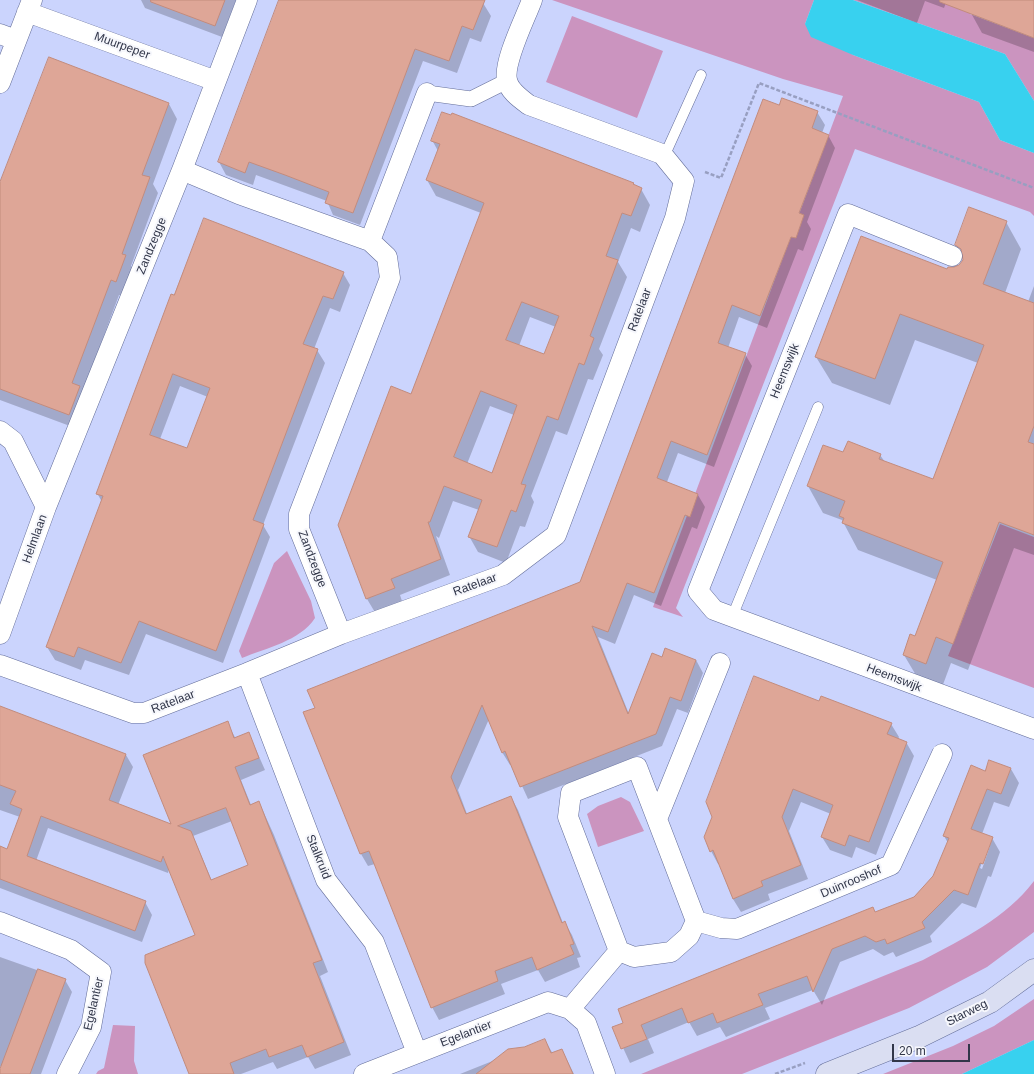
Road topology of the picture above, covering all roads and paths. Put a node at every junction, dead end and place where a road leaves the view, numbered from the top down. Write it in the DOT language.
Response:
graph roads {
  1 [pos="247,0"];
  2 [pos="532,0"];
  3 [pos="29,6"];
  4 [pos="8,37"];
  5 [pos="701,75"];
  6 [pos="216,81"];
  7 [pos="507,81"];
  8 [pos="0,83"];
  9 [pos="427,93"];
  10 [pos="662,154"];
  11 [pos="182,170"];
  12 [pos="684,181"];
  13 [pos="1034,188"];
  14 [pos="370,242"];
  15 [pos="952,256"];
  16 [pos="818,407"];
  17 [pos="0,431"];
  18 [pos="46,507"];
  19 [pos="732,617"];
  20 [pos="0,634"];
  21 [pos="341,634"];
  22 [pos="720,663"];
  23 [pos="0,665"];
  24 [pos="247,673"];
  25 [pos="1034,729"];
  26 [pos="942,754"];
  27 [pos="657,819"];
  28 [pos="696,921"];
  29 [pos="0,922"];
  30 [pos="619,951"];
  31 [pos="1034,970"];
  32 [pos="570,1009"];
  33 [pos="417,1052"];
  34 [pos="68,1074"];
  35 [pos="364,1074"];
  36 [pos="605,1074"];
  37 [pos="827,1074"];
  1 -- 6 [label="street"];
  2 -- 7 [label="street"];
  3 -- 4 [label="street"];
  3 -- 6 [label="street, Muurpeper"];
  4 -- 8 [label="street"];
  5 -- 10 [label="lane"];
  6 -- 11 [label="street"];
  7 -- 9 [label="street"];
  7 -- 10 [label="street"];
  9 -- 14 [label="street"];
  10 -- 12 [label="street"];
  11 -- 14 [label="street, Zandzegge"];
  11 -- 18 [label="street, Zandzegge"];
  12 -- 13 [label="path"];
  12 -- 21 [label="street, Ratelaar"];
  14 -- 21 [label="street, Zandzegge"];
  15 -- 19 [label="street, Heemswijk"];
  16 -- 19 [label="lane"];
  17 -- 18 [label="street, Helmlaan"];
  18 -- 20 [label="street, Helmlaan"];
  19 -- 25 [label="street, Heemswijk"];
  21 -- 24 [label="street, Ratelaar"];
  22 -- 27 [label="street"];
  23 -- 24 [label="street, Ratelaar"];
  24 -- 33 [label="street, Stalkruid"];
  26 -- 28 [label="street, Duinrooshof"];
  27 -- 28 [label="street"];
  27 -- 30 [label="street"];
  28 -- 30 [label="street"];
  29 -- 34 [label="street, Egelantier"];
  30 -- 32 [label="street"];
  31 -- 37 [label="main road, Starweg"];
  32 -- 33 [label="street, Egelantier"];
  32 -- 36 [label="street"];
  33 -- 35 [label="street, Egelantier"];
}
